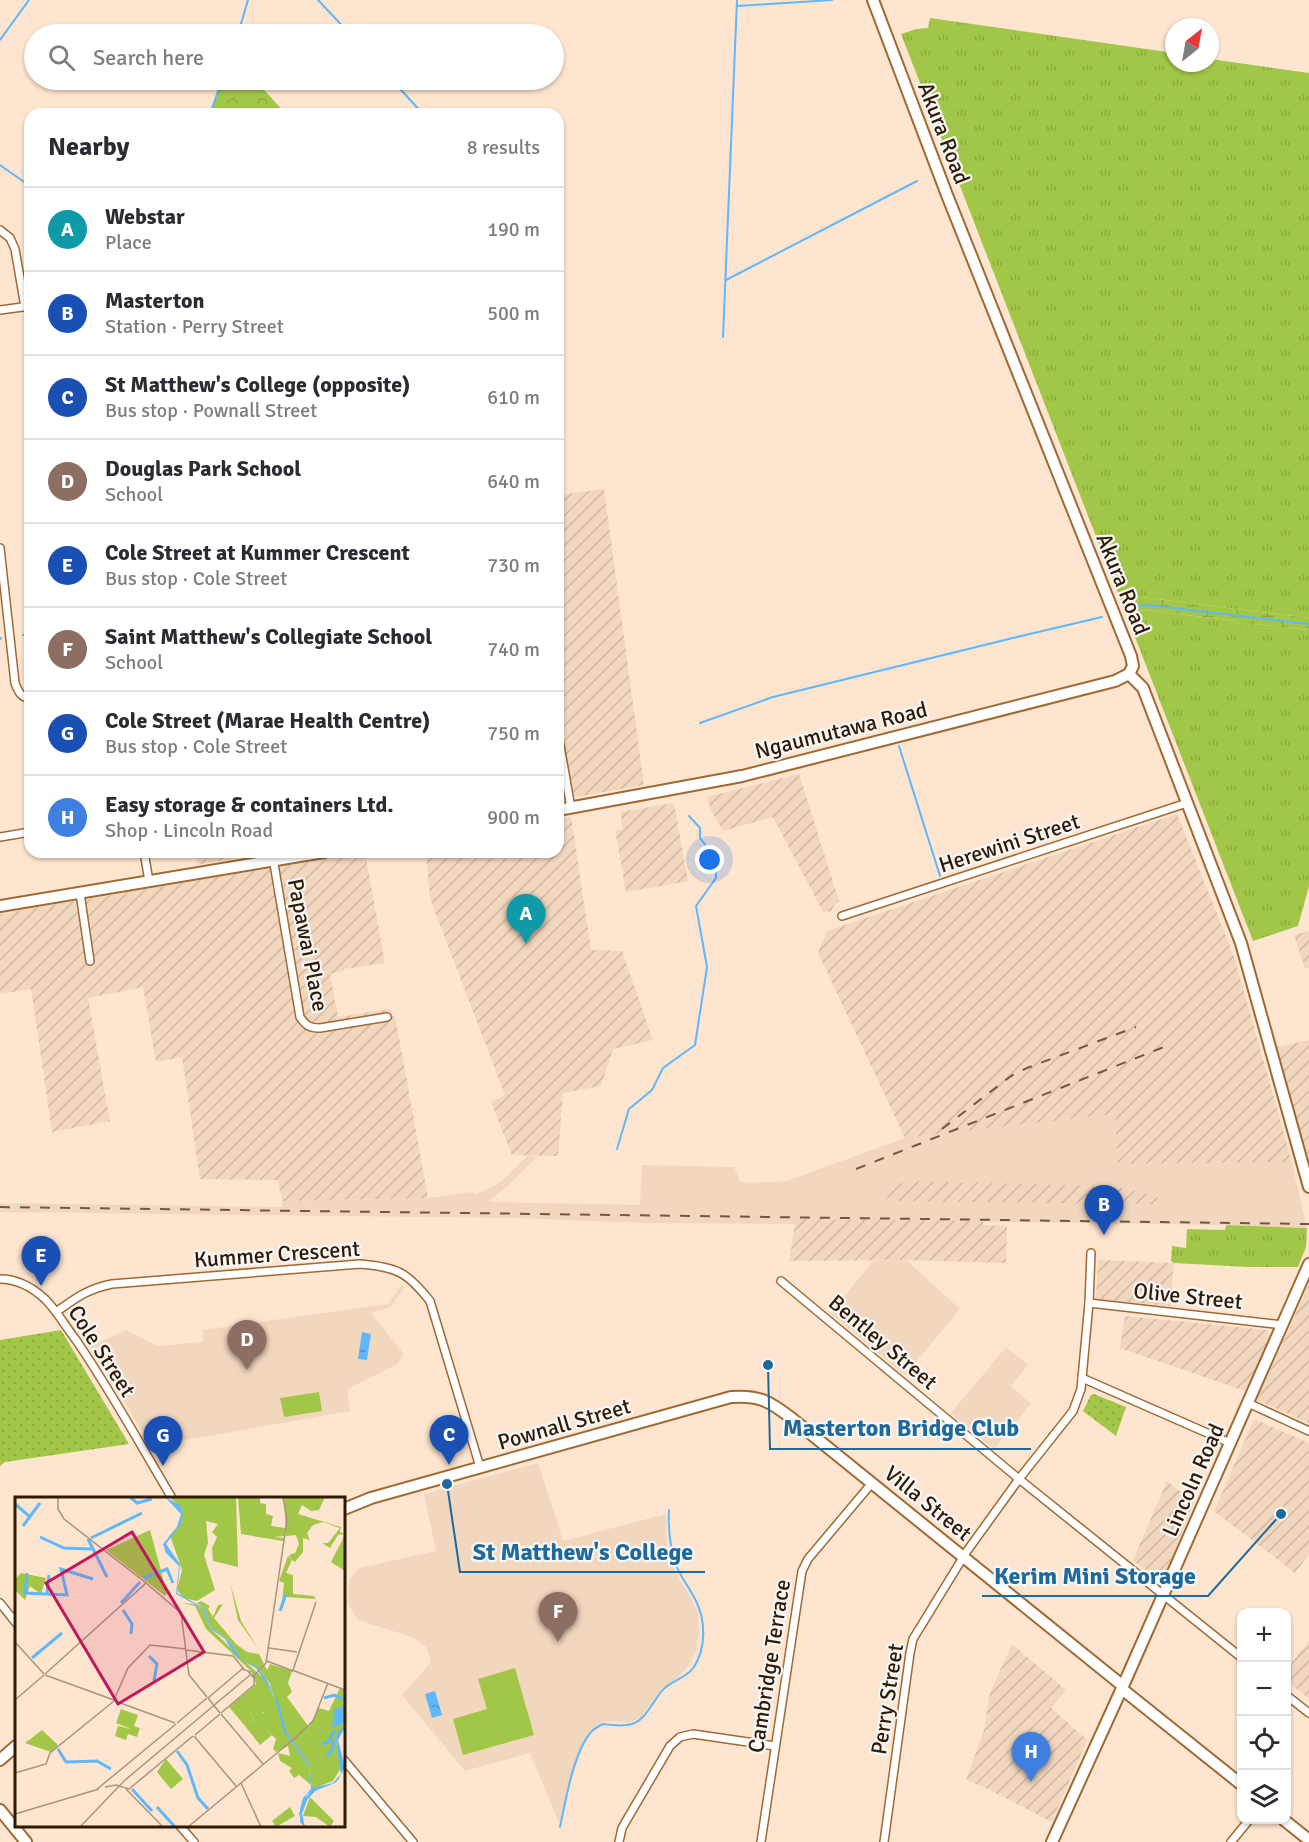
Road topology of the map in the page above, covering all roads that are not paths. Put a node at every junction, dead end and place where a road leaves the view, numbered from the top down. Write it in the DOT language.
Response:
graph roads {
  1 [pos="873,0"];
  2 [pos="0,230"];
  3 [pos="24,292"];
  4 [pos="24,306"];
  5 [pos="0,310"];
  6 [pos="0,548"];
  7 [pos="1129,674"];
  8 [pos="24,696"];
  9 [pos="564,768"];
  10 [pos="1187,803"];
  11 [pos="571,808"];
  12 [pos="564,809"];
  13 [pos="24,833"];
  14 [pos="0,837"];
  15 [pos="145,858"];
  16 [pos="268,858"];
  17 [pos="273,858"];
  18 [pos="149,881"];
  19 [pos="80,893"];
  20 [pos="0,906"];
  21 [pos="842,916"];
  22 [pos="90,961"];
  23 [pos="387,1017"];
  24 [pos="1309,1187"];
  25 [pos="1091,1253"];
  26 [pos="1309,1264"];
  27 [pos="0,1279"];
  28 [pos="781,1281"];
  29 [pos="1089,1304"];
  30 [pos="56,1312"];
  31 [pos="1283,1325"];
  32 [pos="1082,1378"];
  33 [pos="762,1398"];
  34 [pos="1248,1403"];
  35 [pos="1309,1431"];
  36 [pos="1230,1443"];
  37 [pos="480,1467"];
  38 [pos="1019,1479"];
  39 [pos="872,1483"];
  40 [pos="171,1497"];
  41 [pos="345,1509"];
  42 [pos="963,1557"];
  43 [pos="1163,1596"];
  44 [pos="0,1603"];
  45 [pos="15,1622"];
  46 [pos="1237,1654"];
  47 [pos="1123,1688"];
  48 [pos="1291,1698"];
  49 [pos="1309,1713"];
  50 [pos="775,1746"];
  51 [pos="15,1747"];
  52 [pos="0,1760"];
  53 [pos="345,1761"];
  54 [pos="1237,1781"];
  55 [pos="0,1810"];
  56 [pos="1246,1824"];
  57 [pos="1289,1824"];
  58 [pos="181,1827"];
  59 [pos="1309,1840"];
  60 [pos="26,1842"];
  61 [pos="194,1842"];
  62 [pos="413,1842"];
  63 [pos="619,1842"];
  64 [pos="761,1842"];
  65 [pos="884,1842"];
  66 [pos="1052,1842"];
  67 [pos="1231,1842"];
  1 -- 7 [label="street, Akura Road"];
  2 -- 3 [label="street"];
  4 -- 5 [label="street"];
  6 -- 8 [label="street"];
  7 -- 10 [label="street"];
  7 -- 11 [label="street, Ngaumutawa Road"];
  9 -- 11 [label="street"];
  10 -- 21 [label="street, Herewini Street"];
  10 -- 24 [label="street"];
  11 -- 12 [label="street, Ngaumutawa Road"];
  13 -- 14 [label="street"];
  15 -- 18 [label="street"];
  16 -- 18 [label="street"];
  17 -- 23 [label="street, Papawai Place"];
  18 -- 19 [label="street"];
  19 -- 20 [label="street"];
  19 -- 22 [label="street"];
  25 -- 29 [label="street, Perry Street"];
  26 -- 31 [label="street, Lincoln Road"];
  27 -- 30 [label="street, Cole Street"];
  28 -- 38 [label="street, Bentley Street"];
  29 -- 31 [label="street, Olive Street"];
  29 -- 32 [label="street, Perry Street"];
  30 -- 37 [label="street, Kummer Crescent"];
  30 -- 40 [label="street, Cole Street"];
  31 -- 34 [label="street, Lincoln Road"];
  32 -- 36 [label="street"];
  32 -- 38 [label="street, Perry Street"];
  33 -- 37 [label="street, Pownall Street"];
  33 -- 39 [label="street, Villa Street"];
  34 -- 35 [label="street"];
  34 -- 36 [label="street, Lincoln Road"];
  36 -- 43 [label="street, Lincoln Road"];
  37 -- 41 [label="street, Pownall Street"];
  38 -- 42 [label="street, Perry Street"];
  38 -- 43 [label="street, Bentley Street"];
  39 -- 42 [label="street, Villa Street"];
  39 -- 50 [label="street, Cambridge Terrace"];
  42 -- 47 [label="street, Villa Street"];
  42 -- 65 [label="street, Perry Street"];
  43 -- 46 [label="street, Bentley Street"];
  43 -- 47 [label="street, Lincoln Road"];
  44 -- 45 [label="street"];
  47 -- 54 [label="street, Villa Street"];
  47 -- 66 [label="street, Lincoln Road"];
  48 -- 49 [label="street"];
  50 -- 63 [label="street"];
  50 -- 64 [label="street, Cambridge Terrace"];
  51 -- 52 [label="street"];
  53 -- 62 [label="street"];
  55 -- 60 [label="street"];
  56 -- 67 [label="street"];
  57 -- 59 [label="street"];
  58 -- 61 [label="street"];
}
